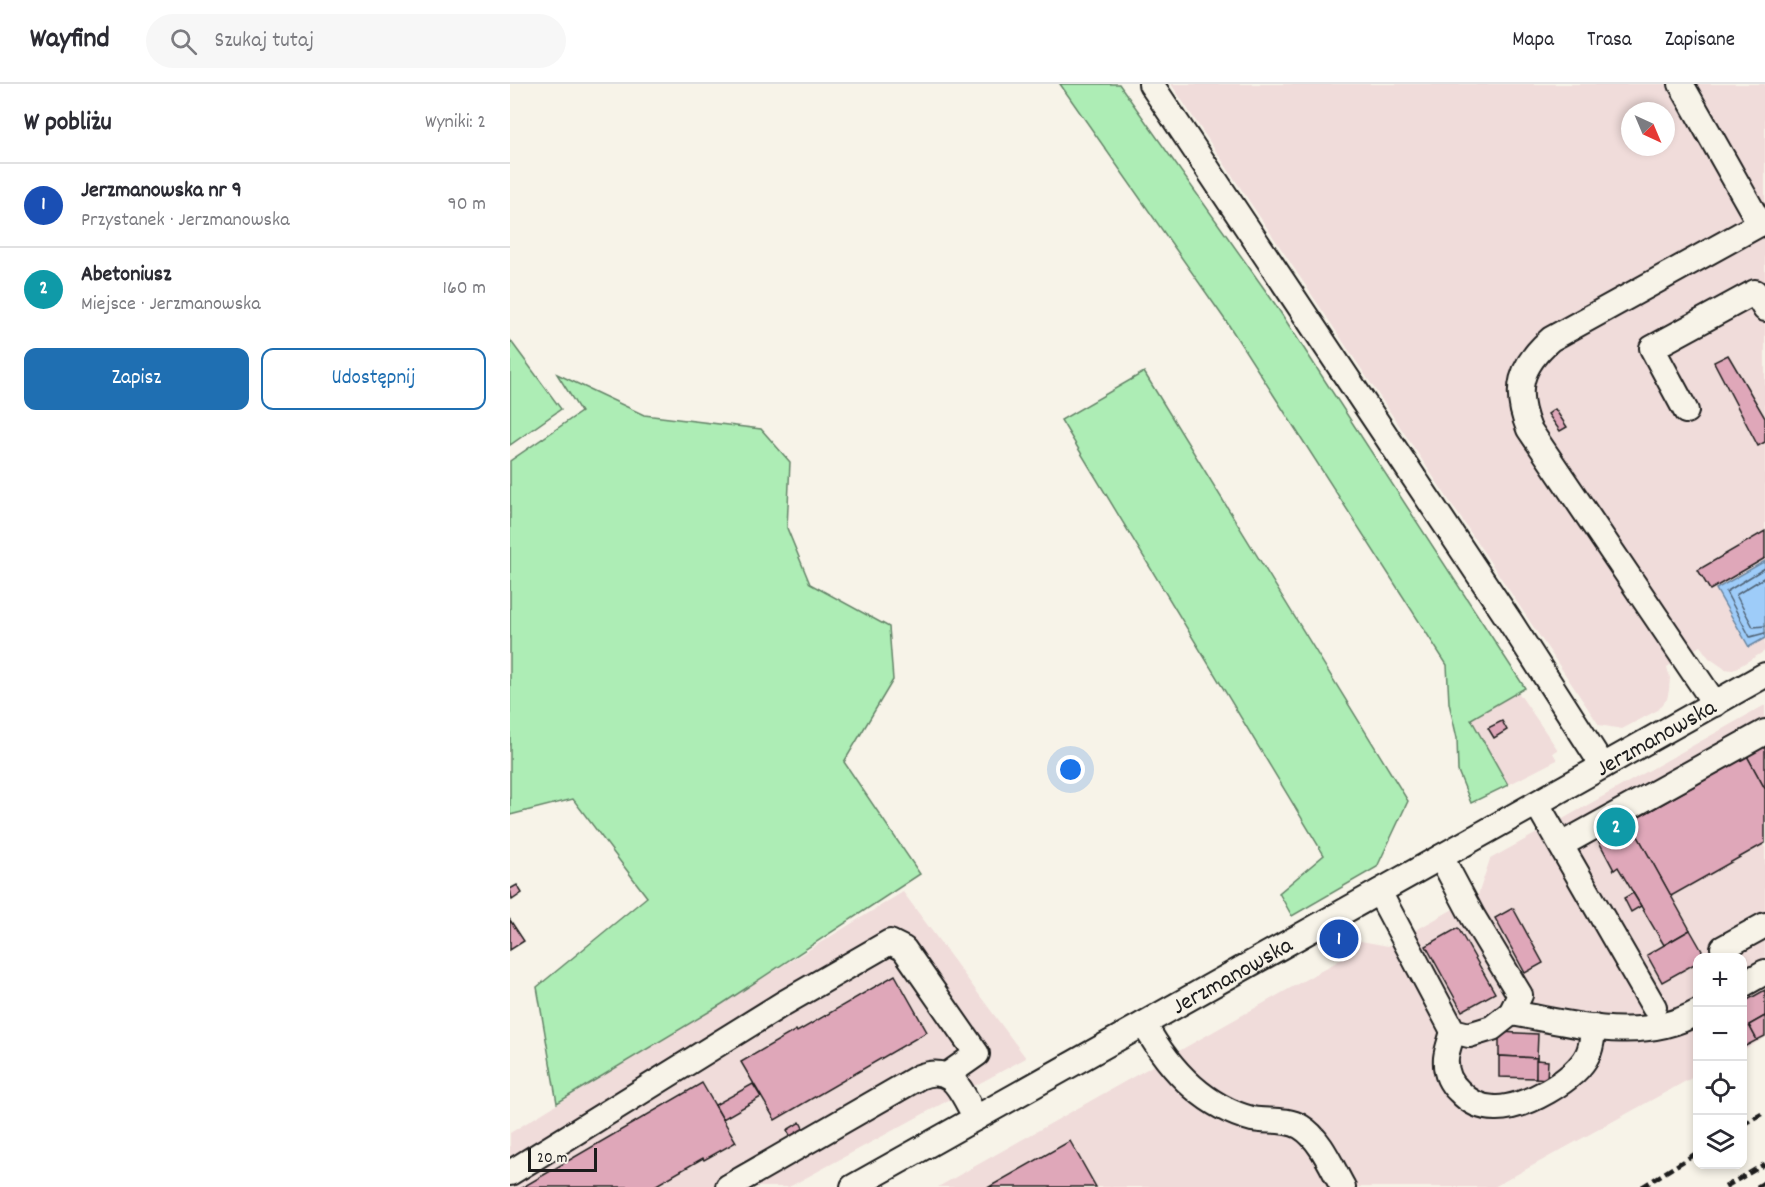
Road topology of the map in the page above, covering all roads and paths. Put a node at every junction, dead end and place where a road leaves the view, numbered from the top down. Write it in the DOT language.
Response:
graph roads {
  1 [pos="1151,84"];
  2 [pos="1681,84"];
  3 [pos="1762,223"];
  4 [pos="1765,309"];
  5 [pos="1686,411"];
  6 [pos="1765,675"];
  7 [pos="1715,704"];
  8 [pos="1765,732"];
  9 [pos="1603,766"];
  10 [pos="1538,804"];
  11 [pos="1561,845"];
  12 [pos="1441,857"];
  13 [pos="1379,892"];
  14 [pos="1765,925"];
  15 [pos="1723,948"];
  16 [pos="1765,972"];
  17 [pos="1747,983"];
  18 [pos="1654,1007"];
  19 [pos="1511,1013"];
  20 [pos="1693,1014"];
  21 [pos="1144,1023"];
  22 [pos="1594,1027"];
  23 [pos="1453,1031"];
  24 [pos="947,1075"];
  25 [pos="976,1118"];
  26 [pos="510,1173"];
  27 [pos="728,1187"];
  28 [pos="853,1187"];
  29 [pos="1343,1187"];
  1 -- 9 [label="street"];
  2 -- 3 [label="street"];
  3 -- 7 [label="street"];
  4 -- 5 [label="street"];
  6 -- 7 [label="street, Jerzmanowska"];
  7 -- 9 [label="street, Jerzmanowska"];
  8 -- 11 [label="street"];
  9 -- 10 [label="street, Jerzmanowska"];
  10 -- 11 [label="street"];
  10 -- 12 [label="street, Jerzmanowska"];
  11 -- 18 [label="street"];
  12 -- 13 [label="street, Jerzmanowska"];
  12 -- 19 [label="street"];
  13 -- 21 [label="street, Jerzmanowska"];
  13 -- 23 [label="street"];
  14 -- 15 [label="street"];
  16 -- 17 [label="street"];
  19 -- 22 [label="street"];
  19 -- 23 [label="street"];
  20 -- 22 [label="street"];
  21 -- 25 [label="street, Jerzmanowska"];
  21 -- 29 [label="street"];
  22 -- 23 [label="street"];
  24 -- 25 [label="street"];
  24 -- 26 [label="street"];
  24 -- 27 [label="street"];
  25 -- 28 [label="street, Jerzmanowska"];
}
